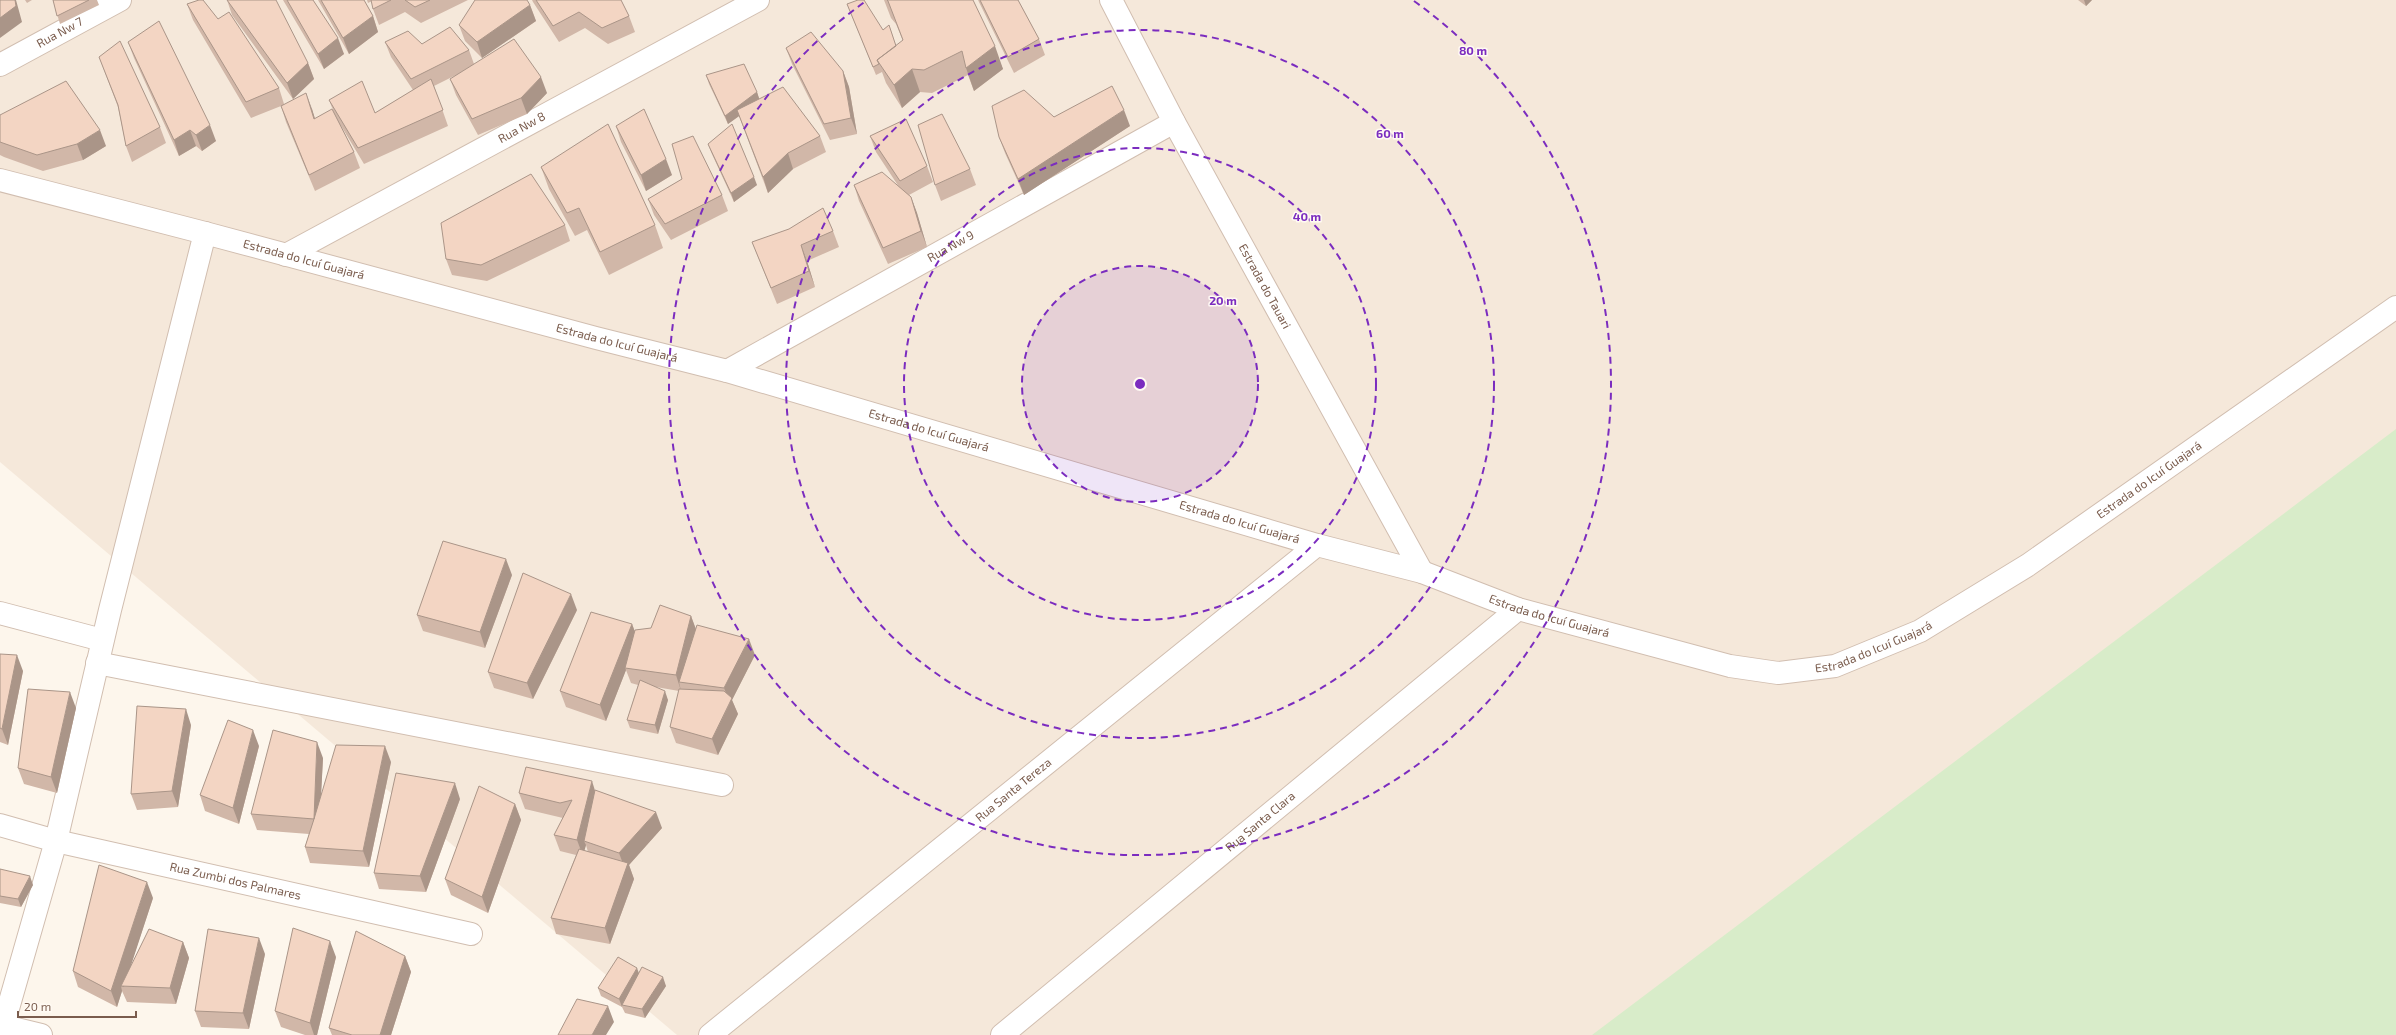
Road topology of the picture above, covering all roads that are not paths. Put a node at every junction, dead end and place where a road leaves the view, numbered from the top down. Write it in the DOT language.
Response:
graph roads {
  1 [pos="120,0"];
  2 [pos="758,0"];
  3 [pos="1111,0"];
  4 [pos="0,65"];
  5 [pos="1174,122"];
  6 [pos="0,180"];
  7 [pos="205,233"];
  8 [pos="286,254"];
  9 [pos="2396,307"];
  10 [pos="727,371"];
  11 [pos="1317,545"];
  12 [pos="1422,572"];
  13 [pos="1518,608"];
  14 [pos="0,613"];
  15 [pos="102,640"];
  16 [pos="97,663"];
  17 [pos="722,786"];
  18 [pos="0,824"];
  19 [pos="56,841"];
  20 [pos="471,934"];
  21 [pos="2,1029"];
  22 [pos="41,1035"];
  23 [pos="710,1035"];
  24 [pos="1002,1035"];
  1 -- 4 [label="street, Rua Nw 7"];
  2 -- 8 [label="street, Rua Nw 8"];
  3 -- 5 [label="street, Estrada do Tauari"];
  5 -- 10 [label="street, Rua Nw 9"];
  5 -- 12 [label="street, Estrada do Tauari"];
  6 -- 7 [label="street, Estrada do Icuí Guajará"];
  7 -- 8 [label="street, Estrada do Icuí Guajará"];
  7 -- 15 [label="street"];
  8 -- 10 [label="street, Estrada do Icuí Guajará"];
  9 -- 13 [label="street, Estrada do Icuí Guajará"];
  10 -- 11 [label="street, Estrada do Icuí Guajará"];
  11 -- 12 [label="street, Estrada do Icuí Guajará"];
  11 -- 23 [label="street, Rua Santa Tereza"];
  12 -- 13 [label="street, Estrada do Icuí Guajará"];
  13 -- 24 [label="street, Rua Santa Clara"];
  14 -- 15 [label="street"];
  15 -- 16 [label="street"];
  16 -- 17 [label="street"];
  16 -- 19 [label="street"];
  18 -- 19 [label="street, Rua Zumbi dos Palmares"];
  19 -- 20 [label="street, Rua Zumbi dos Palmares"];
  19 -- 21 [label="street"];
  21 -- 22 [label="street"];
}
